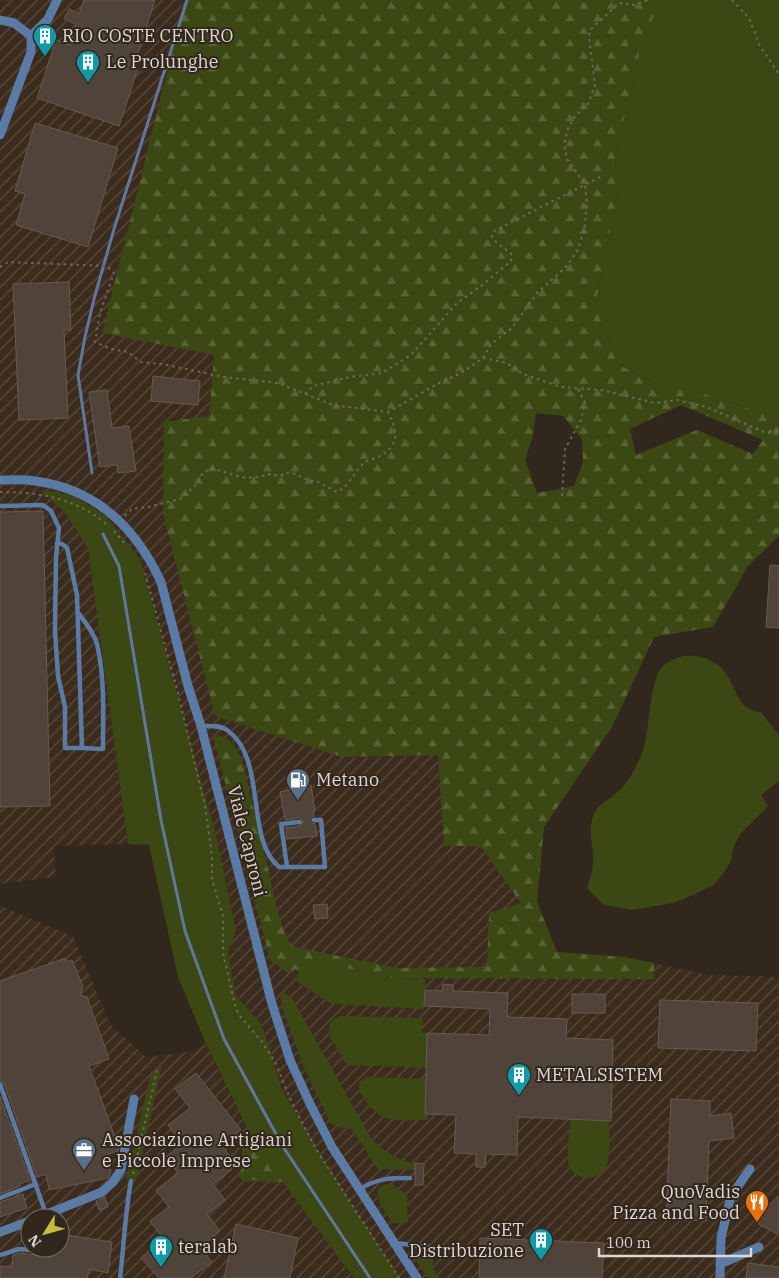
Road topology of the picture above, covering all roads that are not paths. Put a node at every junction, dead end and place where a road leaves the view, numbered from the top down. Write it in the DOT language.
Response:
graph roads {
  1 [pos="57,0"];
  2 [pos="0,20"];
  3 [pos="31,36"];
  4 [pos="0,135"];
  5 [pos="0,480"];
  6 [pos="0,506"];
  7 [pos="57,543"];
  8 [pos="78,613"];
  9 [pos="201,726"];
  10 [pos="82,748"];
  11 [pos="314,820"];
  12 [pos="300,822"];
  13 [pos="287,867"];
  14 [pos="0,1084"];
  15 [pos="134,1099"];
  16 [pos="750,1169"];
  17 [pos="410,1178"];
  18 [pos="132,1181"];
  19 [pos="36,1184"];
  20 [pos="359,1190"];
  21 [pos="0,1198"];
  22 [pos="44,1208"];
  23 [pos="61,1208"];
  24 [pos="20,1225"];
  25 [pos="0,1232"];
  26 [pos="394,1242"];
  27 [pos="758,1247"];
  28 [pos="436,1248"];
  29 [pos="20,1249"];
  30 [pos="0,1255"];
  31 [pos="720,1264"];
  32 [pos="120,1278"];
  33 [pos="417,1278"];
  34 [pos="720,1278"];
  1 -- 3 [label="street"];
  2 -- 3 [label="street"];
  3 -- 4 [label="street"];
  5 -- 9 [label="street, Viale Caproni"];
  6 -- 7 [label="lane"];
  7 -- 8 [label="lane"];
  7 -- 10 [label="lane"];
  8 -- 10 [label="lane"];
  8 -- 10 [label="lane"];
  9 -- 13 [label="lane"];
  9 -- 20 [label="street, Viale Caproni"];
  11 -- 13 [label="lane"];
  12 -- 13 [label="lane"];
  14 -- 19 [label="lane"];
  15 -- 23 [label="street"];
  16 -- 31 [label="street"];
  17 -- 20 [label="lane"];
  18 -- 32 [label="lane"];
  19 -- 21 [label="lane"];
  19 -- 22 [label="lane"];
  20 -- 26 [label="street, Viale Caproni"];
  24 -- 25 [label="street"];
  26 -- 28 [label="lane"];
  26 -- 33 [label="street, Viale Caproni"];
  27 -- 31 [label="street"];
  29 -- 30 [label="lane"];
  31 -- 34 [label="street"];
}
